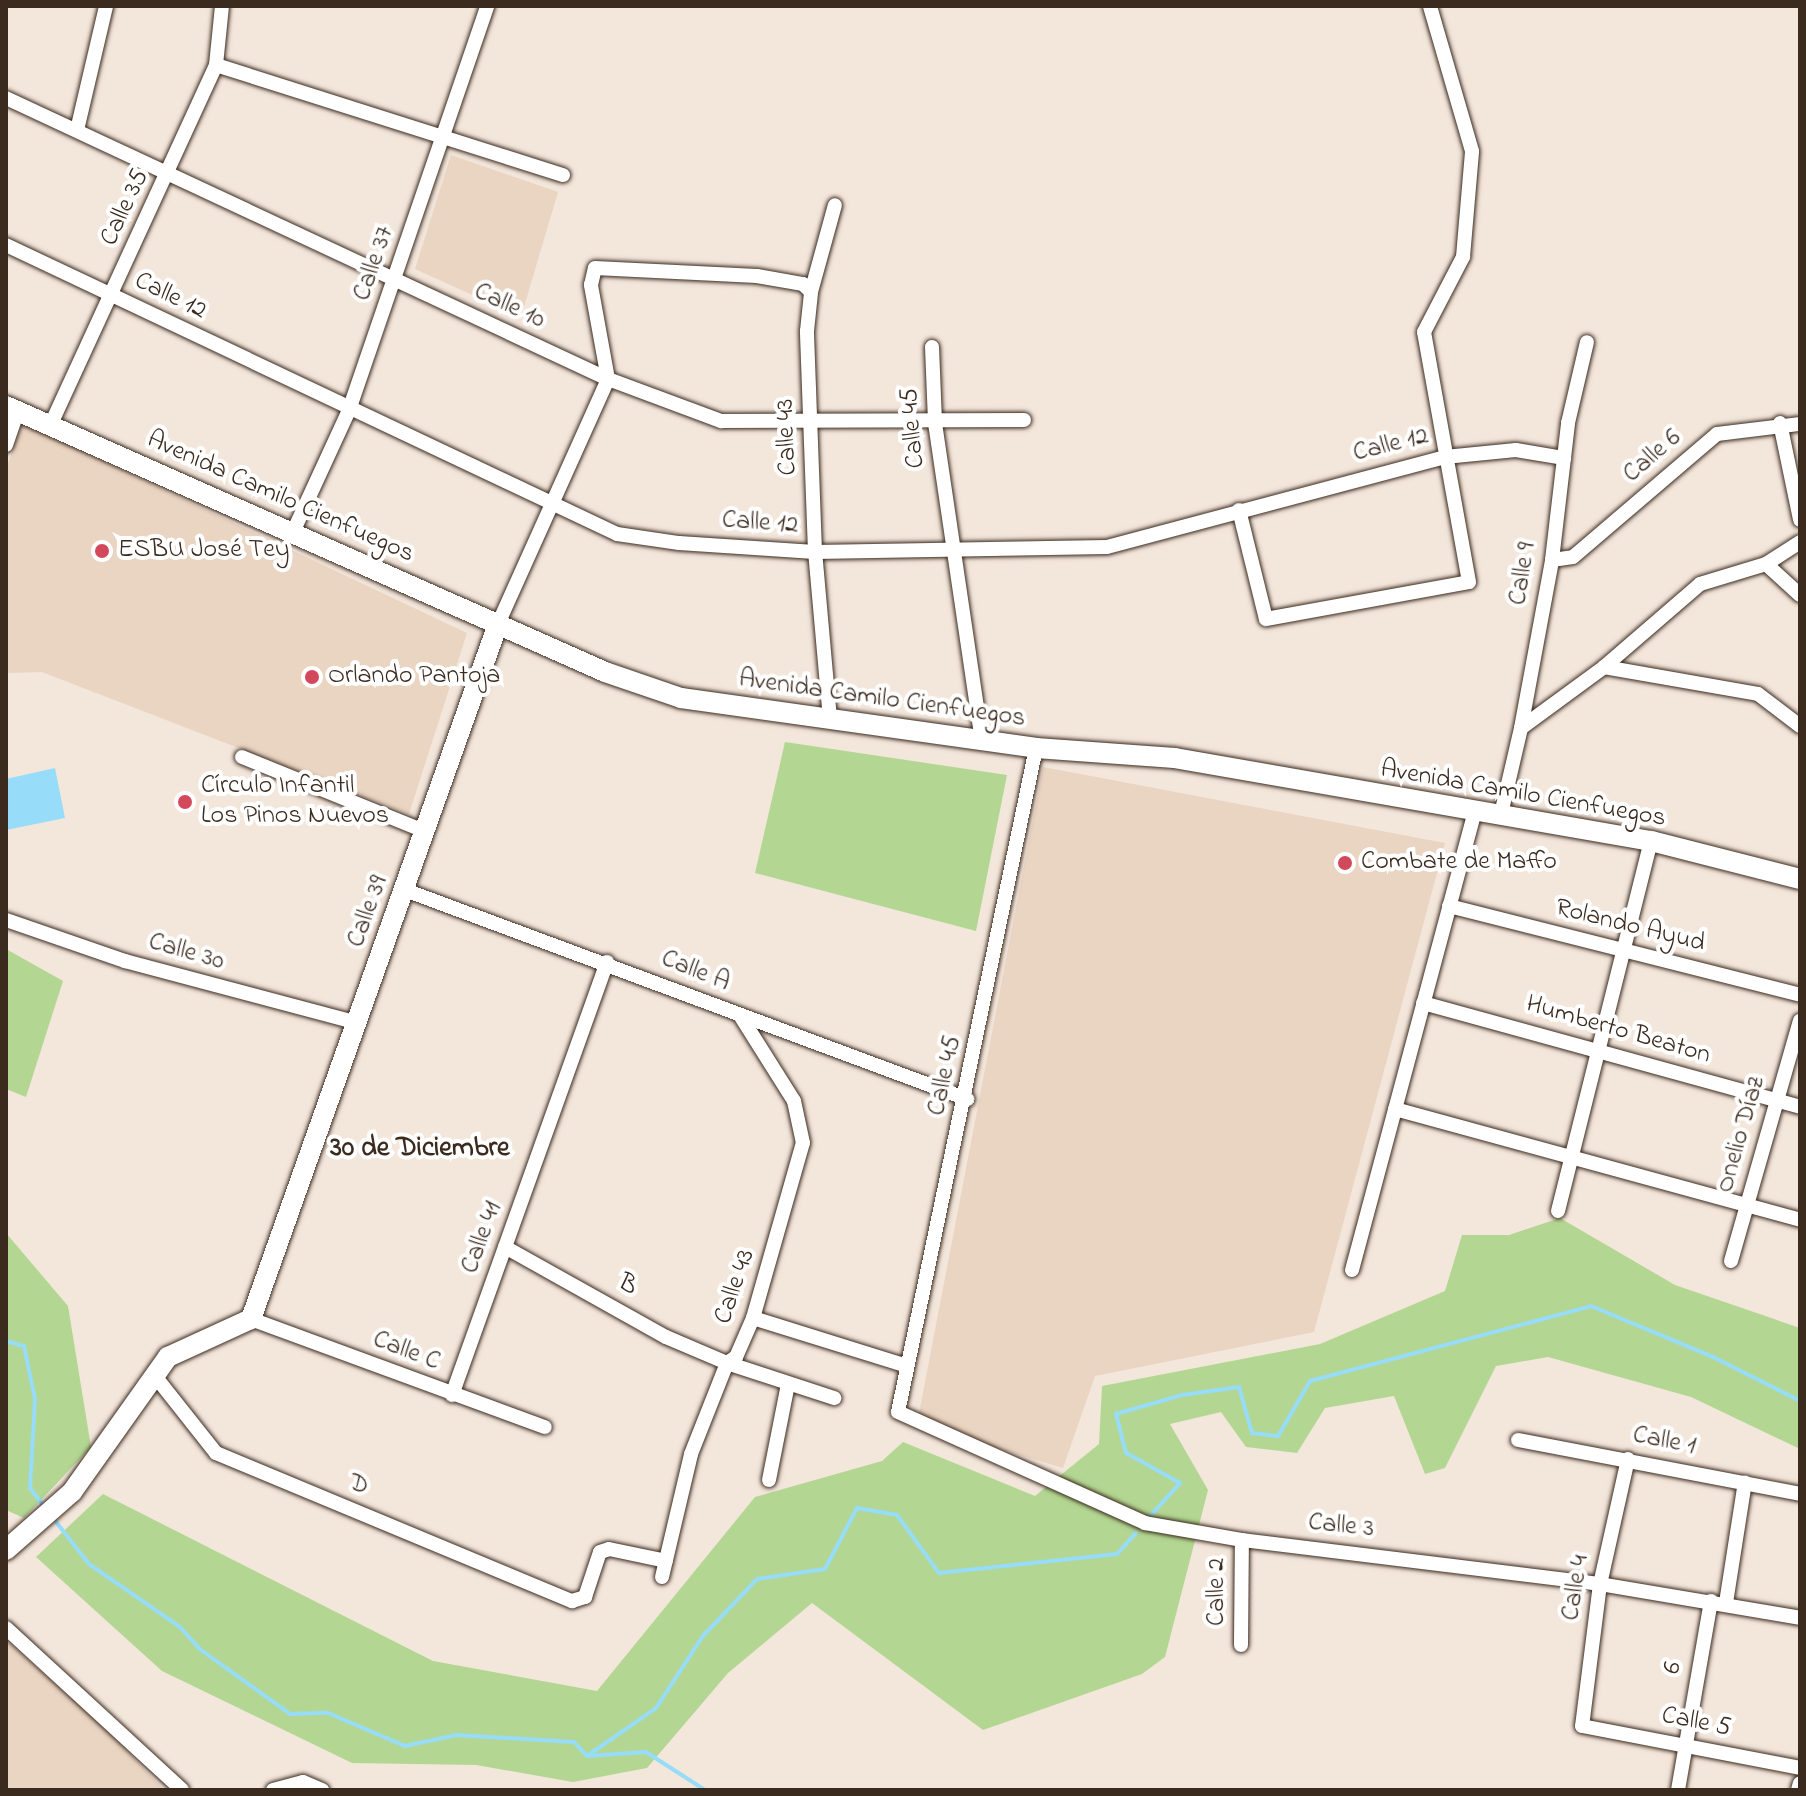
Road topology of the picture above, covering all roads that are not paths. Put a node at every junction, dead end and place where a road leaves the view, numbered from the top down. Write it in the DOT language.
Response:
graph roads {
  1 [pos="106,6"];
  2 [pos="222,6"];
  3 [pos="487,6"];
  4 [pos="1430,6"];
  5 [pos="216,65"];
  6 [pos="6,98"];
  7 [pos="77,130"];
  8 [pos="443,136"];
  9 [pos="168,174"];
  10 [pos="563,175"];
  11 [pos="835,205"];
  12 [pos="6,245"];
  13 [pos="396,281"];
  14 [pos="811,292"];
  15 [pos="112,296"];
  16 [pos="1587,342"];
  17 [pos="932,347"];
  18 [pos="608,379"];
  19 [pos="12,408"];
  20 [pos="349,410"];
  21 [pos="1024,420"];
  22 [pos="812,422"];
  23 [pos="935,423"];
  24 [pos="1780,423"];
  25 [pos="51,424"];
  26 [pos="1800,424"];
  27 [pos="6,445"];
  28 [pos="1445,457"];
  29 [pos="1564,458"];
  30 [pos="554,505"];
  31 [pos="1239,510"];
  32 [pos="1800,520"];
  33 [pos="293,532"];
  34 [pos="1800,542"];
  35 [pos="951,549"];
  36 [pos="815,552"];
  37 [pos="1552,560"];
  38 [pos="1766,564"];
  39 [pos="1800,595"];
  40 [pos="498,624"];
  41 [pos="1604,667"];
  42 [pos="830,719"];
  43 [pos="1800,726"];
  44 [pos="1521,728"];
  45 [pos="982,741"];
  46 [pos="1036,748"];
  47 [pos="242,757"];
  48 [pos="1476,808"];
  49 [pos="1501,814"];
  50 [pos="424,831"];
  51 [pos="1651,841"];
  52 [pos="1800,879"];
  53 [pos="405,890"];
  54 [pos="1449,906"];
  55 [pos="6,920"];
  56 [pos="1627,951"];
  57 [pos="607,962"];
  58 [pos="1800,995"];
  59 [pos="1423,1003"];
  60 [pos="741,1017"];
  61 [pos="1800,1021"];
  62 [pos="355,1022"];
  63 [pos="1600,1051"];
  64 [pos="967,1099"];
  65 [pos="1776,1101"];
  66 [pos="1800,1107"];
  67 [pos="1395,1109"];
  68 [pos="1573,1155"];
  69 [pos="1748,1205"];
  70 [pos="1558,1211"];
  71 [pos="1800,1220"];
  72 [pos="505,1247"];
  73 [pos="1731,1261"];
  74 [pos="1352,1270"];
  75 [pos="753,1318"];
  76 [pos="251,1319"];
  77 [pos="727,1363"];
  78 [pos="907,1366"];
  79 [pos="155,1376"];
  80 [pos="788,1384"];
  81 [pos="452,1395"];
  82 [pos="834,1398"];
  83 [pos="898,1412"];
  84 [pos="545,1427"];
  85 [pos="1518,1440"];
  86 [pos="1628,1459"];
  87 [pos="769,1480"];
  88 [pos="1745,1482"];
  89 [pos="1800,1494"];
  90 [pos="1242,1540"];
  91 [pos="14,1543"];
  92 [pos="666,1561"];
  93 [pos="662,1577"];
  94 [pos="1600,1584"];
  95 [pos="1718,1602"];
  96 [pos="1800,1618"];
  97 [pos="6,1628"];
  98 [pos="1241,1645"];
  99 [pos="1582,1726"];
  100 [pos="1685,1744"];
  101 [pos="1800,1768"];
  102 [pos="1800,1783"];
  103 [pos="182,1790"];
  104 [pos="273,1790"];
  105 [pos="322,1790"];
  106 [pos="1678,1790"];
  107 [pos="1798,1790"];
  1 -- 7 [label="street"];
  2 -- 5 [label="street, Calle 35"];
  3 -- 8 [label="street, Calle 37"];
  4 -- 28 [label="street"];
  5 -- 8 [label="street"];
  5 -- 9 [label="street, Calle 35"];
  6 -- 7 [label="street, Calle 10"];
  7 -- 9 [label="street, Calle 10"];
  8 -- 10 [label="street"];
  8 -- 13 [label="street, Calle 37"];
  9 -- 13 [label="street, Calle 10"];
  9 -- 15 [label="street, Calle 35"];
  11 -- 14 [label="street, Calle 43"];
  12 -- 15 [label="street, Calle 12"];
  13 -- 18 [label="street, Calle 10"];
  13 -- 20 [label="street, Calle 37"];
  14 -- 18 [label="street"];
  14 -- 22 [label="street, Calle 43"];
  15 -- 20 [label="street, Calle 12"];
  15 -- 25 [label="street, Calle 35"];
  16 -- 29 [label="street, Calle 9"];
  17 -- 23 [label="street, Calle 45"];
  18 -- 22 [label="street, Calle 10"];
  18 -- 30 [label="street, Calle 39"];
  19 -- 25 [label="main road, Avenida Camilo Cienfuegos"];
  19 -- 27 [label="street"];
  20 -- 30 [label="street, Calle 12"];
  20 -- 33 [label="street, Calle 37"];
  21 -- 23 [label="street, Calle 10"];
  22 -- 23 [label="street, Calle 10"];
  22 -- 36 [label="street, Calle 43"];
  23 -- 35 [label="street, Calle 45"];
  24 -- 26 [label="street, Calle 6"];
  24 -- 32 [label="street"];
  24 -- 37 [label="street, Calle 6"];
  25 -- 33 [label="main road, Avenida Camilo Cienfuegos"];
  28 -- 29 [label="street, Calle 12"];
  28 -- 31 [label="street, Calle 12"];
  28 -- 31 [label="street"];
  29 -- 37 [label="street, Calle 9"];
  30 -- 36 [label="street, Calle 12"];
  30 -- 40 [label="street, Calle 39"];
  31 -- 35 [label="street, Calle 12"];
  33 -- 40 [label="main road, Avenida Camilo Cienfuegos"];
  34 -- 38 [label="street"];
  35 -- 36 [label="street, Calle 12"];
  35 -- 45 [label="street, Calle 45"];
  36 -- 42 [label="street, Calle 43"];
  37 -- 44 [label="street, Calle 9"];
  38 -- 39 [label="street"];
  38 -- 41 [label="street"];
  40 -- 42 [label="main road, Avenida Camilo Cienfuegos"];
  40 -- 50 [label="main road, Calle 39"];
  41 -- 43 [label="street"];
  41 -- 44 [label="street"];
  42 -- 45 [label="main road, Avenida Camilo Cienfuegos"];
  44 -- 49 [label="street, Calle 9"];
  45 -- 46 [label="main road, Avenida Camilo Cienfuegos"];
  46 -- 48 [label="main road, Avenida Camilo Cienfuegos"];
  46 -- 64 [label="street, Calle 45"];
  47 -- 50 [label="street"];
  48 -- 49 [label="main road, Avenida Camilo Cienfuegos"];
  48 -- 54 [label="street"];
  49 -- 51 [label="main road, Avenida Camilo Cienfuegos"];
  50 -- 53 [label="main road, Calle 39"];
  51 -- 52 [label="main road, Avenida Camilo Cienfuegos"];
  51 -- 56 [label="street"];
  53 -- 57 [label="street, Calle A"];
  53 -- 62 [label="main road, Calle 39"];
  54 -- 56 [label="street, Rolando Ayud"];
  54 -- 59 [label="street"];
  55 -- 62 [label="street, Calle 30"];
  56 -- 58 [label="street, Rolando Ayud"];
  56 -- 63 [label="street"];
  57 -- 60 [label="street, Calle A"];
  57 -- 72 [label="street, Calle 41"];
  59 -- 63 [label="street, Humberto Beaton"];
  59 -- 67 [label="street"];
  60 -- 64 [label="street, Calle A"];
  60 -- 75 [label="street, Calle 43"];
  61 -- 65 [label="street, Onelio Díaz"];
  62 -- 76 [label="main road, Calle 39"];
  63 -- 65 [label="street, Humberto Beaton"];
  63 -- 68 [label="street"];
  64 -- 78 [label="street, Calle 45"];
  65 -- 66 [label="street, Humberto Beaton"];
  65 -- 69 [label="street, Onelio Díaz"];
  67 -- 68 [label="street"];
  67 -- 74 [label="street"];
  68 -- 69 [label="street"];
  68 -- 70 [label="street"];
  69 -- 71 [label="street"];
  69 -- 73 [label="street, Onelio Díaz"];
  72 -- 77 [label="street, B"];
  72 -- 81 [label="street, Calle 41"];
  75 -- 77 [label="street, Calle 43"];
  75 -- 78 [label="street"];
  76 -- 79 [label="main road"];
  76 -- 81 [label="street, Calle C"];
  77 -- 80 [label="street, B"];
  77 -- 92 [label="street, Calle 43"];
  78 -- 83 [label="street, Calle 45"];
  79 -- 91 [label="main road"];
  79 -- 92 [label="street, D"];
  80 -- 82 [label="street, B"];
  80 -- 87 [label="street"];
  81 -- 84 [label="street, Calle C"];
  83 -- 90 [label="street, Calle 3"];
  85 -- 86 [label="street, Calle 1"];
  86 -- 88 [label="street, Calle 1"];
  86 -- 94 [label="street, Calle 4"];
  88 -- 89 [label="street, Calle 1"];
  88 -- 95 [label="street, 6"];
  90 -- 94 [label="street, Calle 3"];
  90 -- 98 [label="street, Calle 2"];
  92 -- 93 [label="street, Calle 43"];
  94 -- 95 [label="street, Calle 3"];
  94 -- 99 [label="street, Calle 4"];
  95 -- 96 [label="street, Calle 3"];
  95 -- 100 [label="street, 6"];
  97 -- 103 [label="street"];
  99 -- 100 [label="street, Calle 5"];
  100 -- 101 [label="street, Calle 5"];
  100 -- 106 [label="street, 6"];
  102 -- 107 [label="street"];
  104 -- 105 [label="street"];
}
